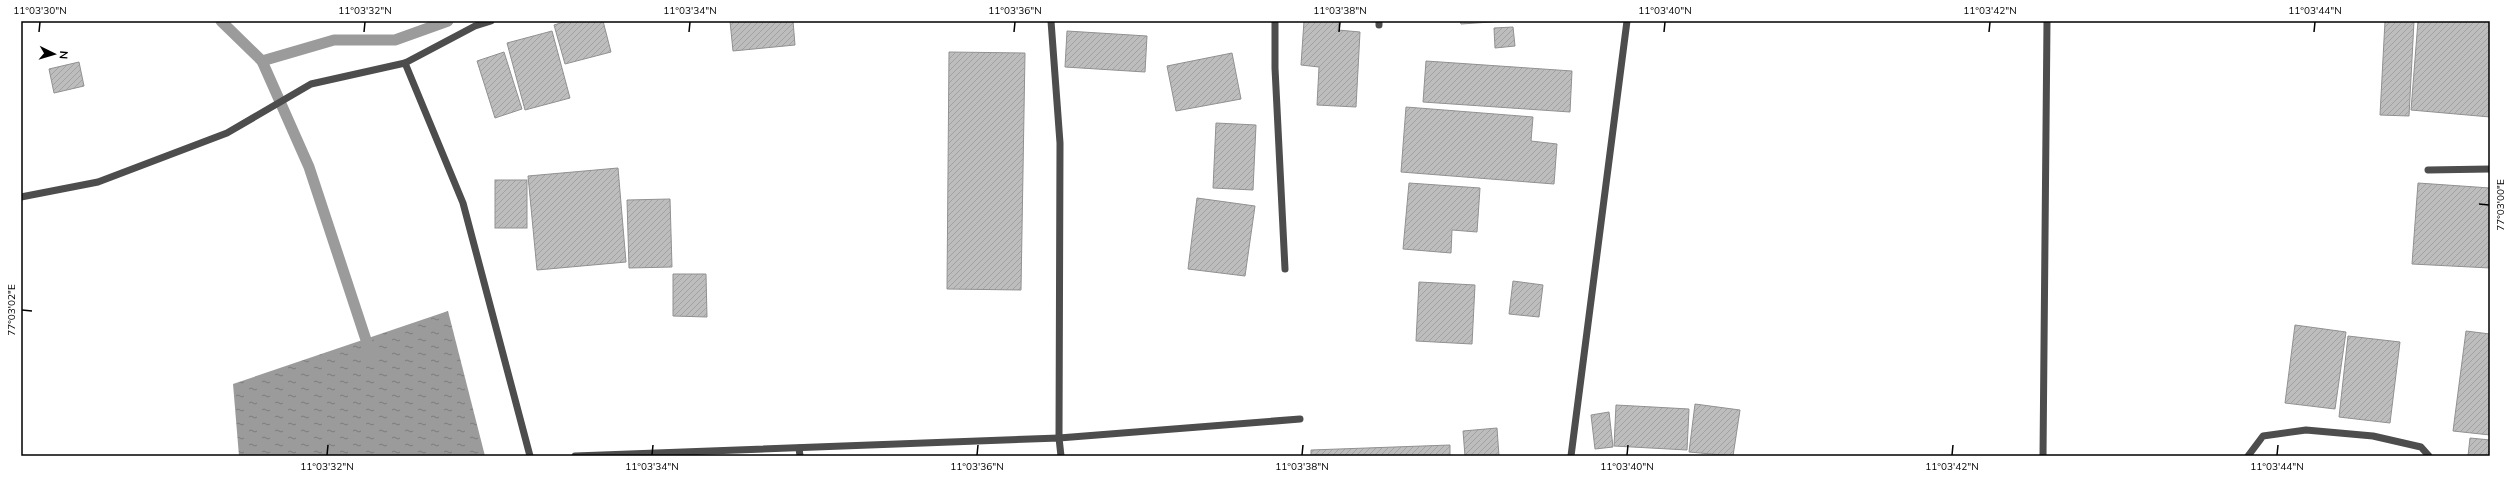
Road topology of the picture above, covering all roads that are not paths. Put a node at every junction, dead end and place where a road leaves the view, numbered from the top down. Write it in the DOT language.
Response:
graph roads {
  1 [pos="491,21"];
  2 [pos="1051,21"];
  3 [pos="1275,21"];
  4 [pos="1627,21"];
  5 [pos="2047,21"];
  6 [pos="474,24"];
  7 [pos="406,63"];
  8 [pos="2490,169"];
  9 [pos="2428,170"];
  10 [pos="21,197"];
  11 [pos="1285,270"];
  12 [pos="1300,419"];
  13 [pos="1059,438"];
  14 [pos="799,448"];
  15 [pos="530,456"];
  16 [pos="575,456"];
  17 [pos="800,456"];
  18 [pos="1061,456"];
  19 [pos="1571,456"];
  20 [pos="2043,456"];
  21 [pos="2248,456"];
  22 [pos="2429,456"];
  1 -- 6 [label="street"];
  2 -- 13 [label="street"];
  3 -- 11 [label="street"];
  4 -- 19 [label="street"];
  5 -- 20 [label="street"];
  6 -- 7 [label="street"];
  7 -- 10 [label="street"];
  7 -- 15 [label="street"];
  8 -- 9 [label="street"];
  12 -- 13 [label="street"];
  13 -- 14 [label="street"];
  13 -- 18 [label="street"];
  14 -- 16 [label="street"];
  14 -- 17 [label="street"];
  21 -- 22 [label="street"];
}
